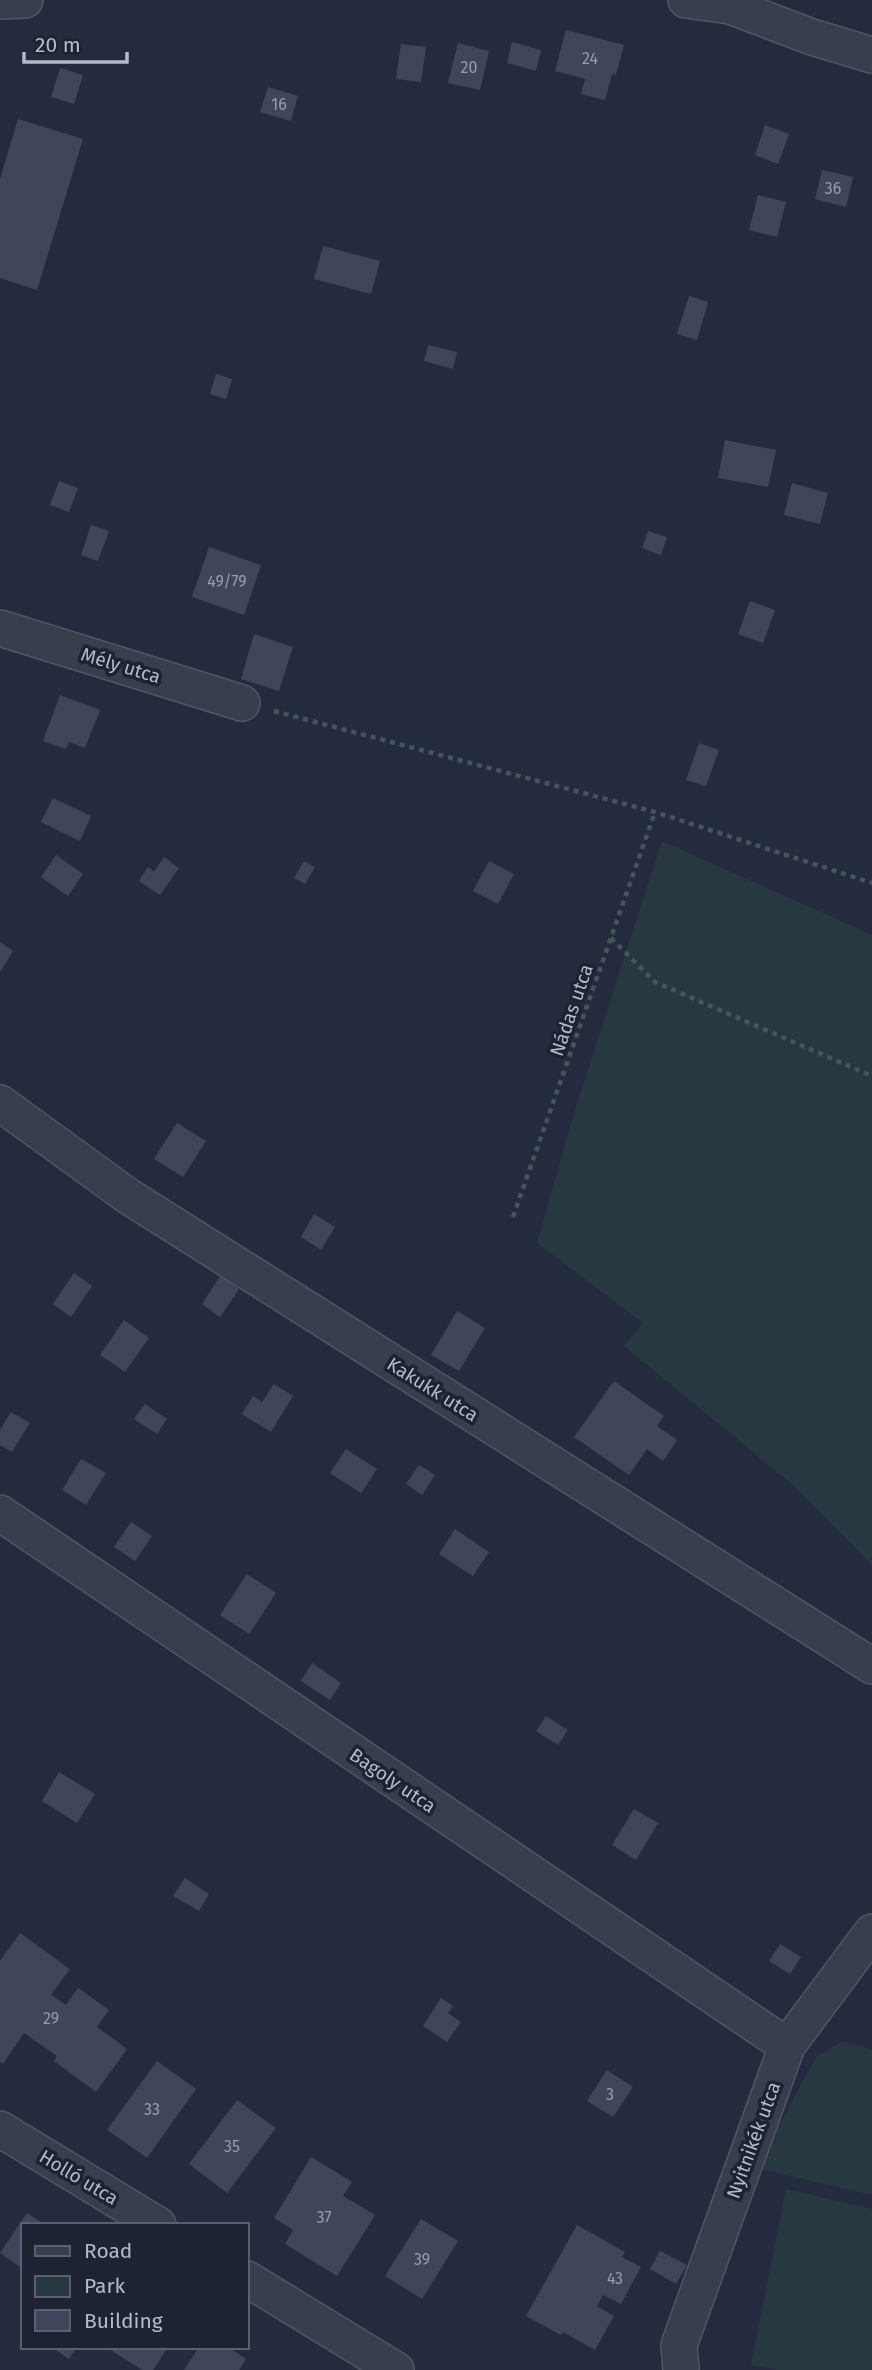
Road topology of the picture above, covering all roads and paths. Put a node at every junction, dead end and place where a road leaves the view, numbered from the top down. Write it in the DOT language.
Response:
graph roads {
  1 [pos="24,0"];
  2 [pos="686,0"];
  3 [pos="0,1"];
  4 [pos="872,55"];
  5 [pos="2,633"];
  6 [pos="242,703"];
  7 [pos="655,812"];
  8 [pos="872,883"];
  9 [pos="611,938"];
  10 [pos="872,1076"];
  11 [pos="0,1104"];
  12 [pos="513,1217"];
  13 [pos="0,1513"];
  14 [pos="872,1666"];
  15 [pos="872,1931"];
  16 [pos="787,2046"];
  17 [pos="0,2129"];
  18 [pos="155,2223"];
  19 [pos="248,2280"];
  20 [pos="396,2370"];
  21 [pos="681,2370"];
  1 -- 3 [label="street"];
  2 -- 4 [label="street"];
  5 -- 6 [label="street, Mély utca"];
  6 -- 7 [label="path"];
  7 -- 8 [label="path"];
  7 -- 9 [label="path, Nádas utca"];
  9 -- 10 [label="path"];
  9 -- 12 [label="path, Nádas utca"];
  11 -- 14 [label="street, Kakukk utca"];
  13 -- 16 [label="street, Bagoly utca"];
  15 -- 16 [label="street, Nyitnikék utca"];
  16 -- 21 [label="street, Nyitnikék utca"];
  17 -- 18 [label="street, Holló utca"];
  19 -- 20 [label="street"];
}
